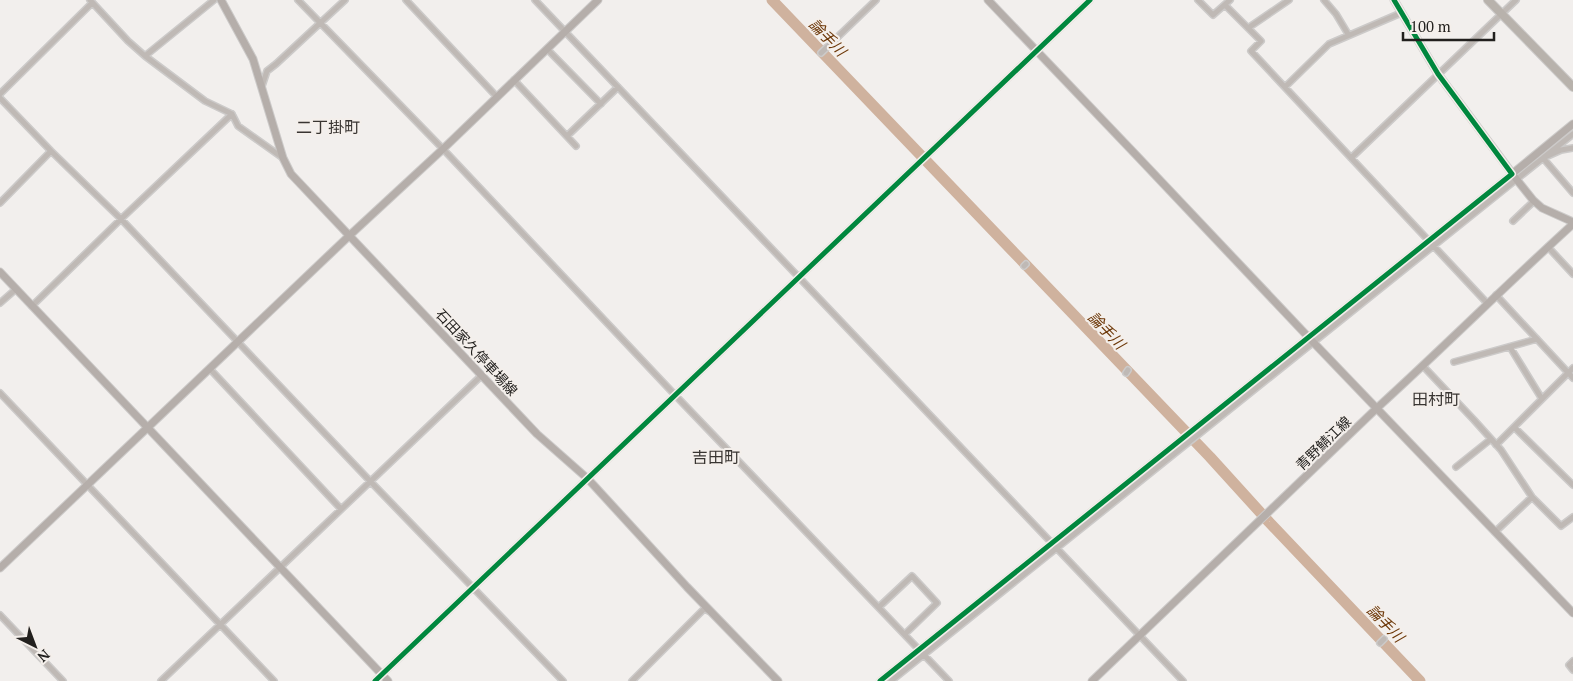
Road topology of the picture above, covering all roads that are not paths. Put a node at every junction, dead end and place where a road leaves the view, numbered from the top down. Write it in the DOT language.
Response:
graph roads {
  1 [pos="214,0"];
  2 [pos="221,0"];
  3 [pos="298,0"];
  4 [pos="345,0"];
  5 [pos="406,0"];
  6 [pos="535,0"];
  7 [pos="598,0"];
  8 [pos="876,0"];
  9 [pos="988,0"];
  10 [pos="1090,0"];
  11 [pos="1198,0"];
  12 [pos="1230,0"];
  13 [pos="1289,0"];
  14 [pos="1324,0"];
  15 [pos="1394,0"];
  16 [pos="1488,0"];
  17 [pos="1516,0"];
  18 [pos="91,1"];
  19 [pos="1225,5"];
  20 [pos="1401,13"];
  21 [pos="1502,14"];
  22 [pos="320,23"];
  23 [pos="1248,28"];
  24 [pos="565,31"];
  25 [pos="1348,34"];
  26 [pos="547,49"];
  27 [pos="1036,51"];
  28 [pos="822,52"];
  29 [pos="145,56"];
  30 [pos="1438,74"];
  31 [pos="514,80"];
  32 [pos="262,86"];
  33 [pos="618,87"];
  34 [pos="1284,87"];
  35 [pos="1573,87"];
  36 [pos="0,94"];
  37 [pos="497,97"];
  38 [pos="0,98"];
  39 [pos="601,104"];
  40 [pos="232,114"];
  41 [pos="1573,124"];
  42 [pos="1573,134"];
  43 [pos="567,136"];
  44 [pos="576,146"];
  45 [pos="1573,148"];
  46 [pos="443,149"];
  47 [pos="51,152"];
  48 [pos="283,158"];
  49 [pos="1351,158"];
  50 [pos="1542,158"];
  51 [pos="1514,177"];
  52 [pos="1573,193"];
  53 [pos="1534,201"];
  54 [pos="0,203"];
  55 [pos="121,219"];
  56 [pos="1513,221"];
  57 [pos="1573,223"];
  58 [pos="350,235"];
  59 [pos="1431,244"];
  60 [pos="1548,247"];
  61 [pos="0,272"];
  62 [pos="1573,274"];
  63 [pos="799,277"];
  64 [pos="16,289"];
  65 [pos="1496,295"];
  66 [pos="0,303"];
  67 [pos="1487,304"];
  68 [pos="32,306"];
  69 [pos="1537,339"];
  70 [pos="1310,340"];
  71 [pos="238,342"];
  72 [pos="1510,347"];
  73 [pos="1454,362"];
  74 [pos="1423,366"];
  75 [pos="210,369"];
  76 [pos="1571,370"];
  77 [pos="481,376"];
  78 [pos="1573,378"];
  79 [pos="0,393"];
  80 [pos="676,395"];
  81 [pos="1542,399"];
  82 [pos="1377,408"];
  83 [pos="1514,426"];
  84 [pos="147,428"];
  85 [pos="1491,439"];
  86 [pos="1496,445"];
  87 [pos="1456,467"];
  88 [pos="588,479"];
  89 [pos="370,481"];
  90 [pos="87,484"];
  91 [pos="1573,485"];
  92 [pos="1532,497"];
  93 [pos="341,509"];
  94 [pos="1573,517"];
  95 [pos="1496,532"];
  96 [pos="1054,545"];
  97 [pos="280,567"];
  98 [pos="0,568"];
  99 [pos="473,588"];
  100 [pos="879,607"];
  101 [pos="710,612"];
  102 [pos="1573,613"];
  103 [pos="0,615"];
  104 [pos="220,624"];
  105 [pos="904,634"];
  106 [pos="1140,636"];
  107 [pos="920,650"];
  108 [pos="924,655"];
  109 [pos="1573,661"];
  110 [pos="1573,670"];
  111 [pos="382,674"];
  112 [pos="63,681"];
  113 [pos="160,681"];
  114 [pos="274,681"];
  115 [pos="375,681"];
  116 [pos="388,681"];
  117 [pos="563,681"];
  118 [pos="632,681"];
  119 [pos="778,681"];
  120 [pos="880,681"];
  121 [pos="891,681"];
  122 [pos="949,681"];
  123 [pos="1092,681"];
  124 [pos="1183,681"];
  1 -- 29 [label="street"];
  2 -- 32 [label="street, 石田家久停車場線"];
  3 -- 22 [label="street"];
  4 -- 22 [label="street"];
  5 -- 37 [label="street"];
  6 -- 24 [label="street"];
  7 -- 24 [label="street"];
  8 -- 28 [label="street"];
  9 -- 27 [label="street"];
  10 -- 27 [label="street"];
  11 -- 19 [label="street"];
  12 -- 19 [label="street"];
  13 -- 23 [label="street"];
  14 -- 25 [label="street"];
  15 -- 20 [label="street, 青野鯖江線"];
  16 -- 21 [label="main road"];
  17 -- 21 [label="street"];
  18 -- 29 [label="street"];
  18 -- 36 [label="street"];
  19 -- 23 [label="street"];
  20 -- 25 [label="street"];
  20 -- 30 [label="street, 青野鯖江線"];
  21 -- 30 [label="street"];
  21 -- 35 [label="main road"];
  22 -- 32 [label="street"];
  22 -- 46 [label="street"];
  23 -- 34 [label="street"];
  24 -- 26 [label="street"];
  24 -- 33 [label="street"];
  25 -- 34 [label="street"];
  26 -- 31 [label="street"];
  26 -- 39 [label="street"];
  27 -- 63 [label="street"];
  27 -- 70 [label="street"];
  29 -- 40 [label="street"];
  30 -- 49 [label="street"];
  30 -- 51 [label="street, 青野鯖江線"];
  31 -- 37 [label="street"];
  31 -- 43 [label="street"];
  32 -- 48 [label="street, 石田家久停車場線"];
  33 -- 39 [label="street"];
  33 -- 63 [label="street"];
  34 -- 49 [label="street"];
  37 -- 46 [label="street"];
  38 -- 47 [label="street"];
  39 -- 43 [label="street"];
  40 -- 48 [label="street"];
  40 -- 55 [label="street"];
  41 -- 51 [label="street"];
  42 -- 50 [label="street"];
  43 -- 44 [label="street"];
  45 -- 50 [label="street"];
  46 -- 58 [label="street"];
  46 -- 80 [label="street"];
  47 -- 54 [label="street"];
  47 -- 55 [label="street"];
  48 -- 58 [label="street, 石田家久停車場線"];
  49 -- 59 [label="street"];
  50 -- 51 [label="street"];
  50 -- 52 [label="street"];
  51 -- 53 [label="street, 青野鯖江線"];
  51 -- 59 [label="street"];
  53 -- 56 [label="street"];
  53 -- 57 [label="street, 青野鯖江線"];
  55 -- 68 [label="street"];
  55 -- 71 [label="street"];
  57 -- 60 [label="street, 青野鯖江線"];
  58 -- 71 [label="street"];
  58 -- 77 [label="street, 石田家久停車場線"];
  59 -- 67 [label="street"];
  59 -- 70 [label="street"];
  60 -- 62 [label="street"];
  60 -- 65 [label="street, 青野鯖江線"];
  61 -- 64 [label="street"];
  63 -- 80 [label="street"];
  63 -- 96 [label="street"];
  64 -- 66 [label="street"];
  64 -- 68 [label="street"];
  65 -- 67 [label="street, 青野鯖江線"];
  65 -- 69 [label="street"];
  67 -- 74 [label="street, 青野鯖江線"];
  68 -- 84 [label="street"];
  69 -- 72 [label="street"];
  69 -- 76 [label="street"];
  70 -- 82 [label="street"];
  70 -- 96 [label="street"];
  71 -- 75 [label="street"];
  71 -- 89 [label="street"];
  72 -- 73 [label="street"];
  72 -- 81 [label="street"];
  74 -- 82 [label="street, 青野鯖江線"];
  74 -- 85 [label="street"];
  75 -- 84 [label="street"];
  75 -- 93 [label="street"];
  76 -- 78 [label="street"];
  76 -- 81 [label="street"];
  77 -- 88 [label="street, 石田家久停車場線"];
  77 -- 89 [label="street"];
  79 -- 90 [label="street"];
  80 -- 88 [label="street"];
  80 -- 100 [label="street"];
  81 -- 83 [label="street"];
  82 -- 95 [label="street"];
  82 -- 106 [label="street, 青野鯖江線"];
  83 -- 86 [label="street"];
  83 -- 91 [label="street"];
  84 -- 90 [label="street"];
  84 -- 97 [label="street"];
  85 -- 86 [label="street"];
  85 -- 87 [label="street"];
  86 -- 92 [label="street"];
  88 -- 99 [label="street"];
  88 -- 101 [label="street, 石田家久停車場線"];
  89 -- 93 [label="street"];
  89 -- 99 [label="street"];
  90 -- 98 [label="street"];
  90 -- 104 [label="street"];
  92 -- 94 [label="street"];
  92 -- 95 [label="street"];
  93 -- 97 [label="street"];
  95 -- 102 [label="street"];
  96 -- 106 [label="street"];
  96 -- 107 [label="street"];
  96 -- 108 [label="street"];
  97 -- 104 [label="street"];
  97 -- 111 [label="street"];
  99 -- 111 [label="street"];
  99 -- 117 [label="street"];
  100 -- 105 [label="street"];
  100 -- 105 [label="street"];
  101 -- 118 [label="street"];
  101 -- 119 [label="street, 石田家久停車場線"];
  103 -- 112 [label="street"];
  104 -- 113 [label="street"];
  104 -- 114 [label="street"];
  105 -- 107 [label="street"];
  106 -- 123 [label="street, 青野鯖江線"];
  106 -- 124 [label="street"];
  107 -- 108 [label="street"];
  107 -- 120 [label="street"];
  108 -- 121 [label="street"];
  108 -- 122 [label="street"];
  109 -- 110 [label="street"];
  111 -- 115 [label="street"];
  111 -- 116 [label="street"];
}
